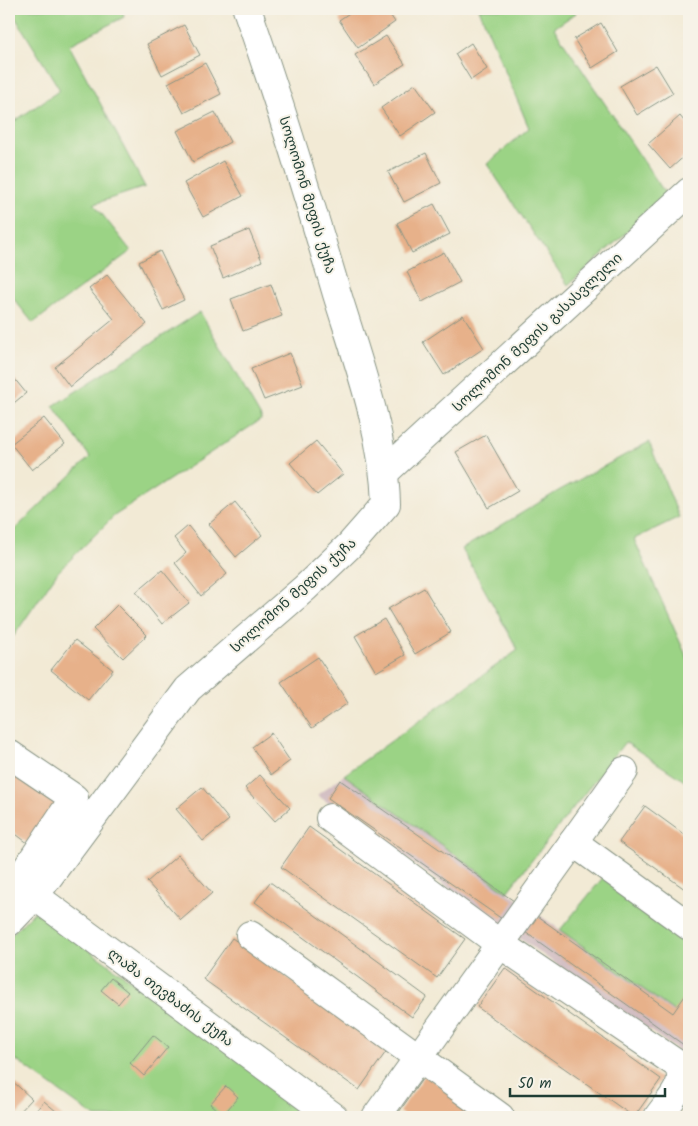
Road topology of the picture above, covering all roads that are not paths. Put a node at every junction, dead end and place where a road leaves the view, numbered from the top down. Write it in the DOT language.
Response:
graph roads {
  1 [pos="248,9"];
  2 [pos="689,192"];
  3 [pos="385,472"];
  4 [pos="9,754"];
  5 [pos="624,771"];
  6 [pos="330,818"];
  7 [pos="573,842"];
  8 [pos="20,885"];
  9 [pos="9,922"];
  10 [pos="689,926"];
  11 [pos="250,936"];
  12 [pos="500,944"];
  13 [pos="419,1057"];
  14 [pos="334,1117"];
  15 [pos="376,1117"];
  16 [pos="500,1117"];
  17 [pos="658,1117"];
  1 -- 3 [label="street, სოლომონ მეფის ქუჩა"];
  2 -- 3 [label="street, სოლომონ მეფის გასასვლელი"];
  3 -- 8 [label="street, სოლომონ მეფის ქუჩა"];
  4 -- 8 [label="street"];
  5 -- 7 [label="street"];
  6 -- 12 [label="street"];
  7 -- 10 [label="street"];
  7 -- 12 [label="street"];
  8 -- 9 [label="street, სოლომონ მეფის ქუჩა"];
  8 -- 14 [label="street, ლაშა თევზაძის ქუჩა"];
  11 -- 13 [label="street"];
  12 -- 13 [label="street"];
  12 -- 17 [label="street"];
  13 -- 15 [label="street"];
  13 -- 16 [label="street"];
}
